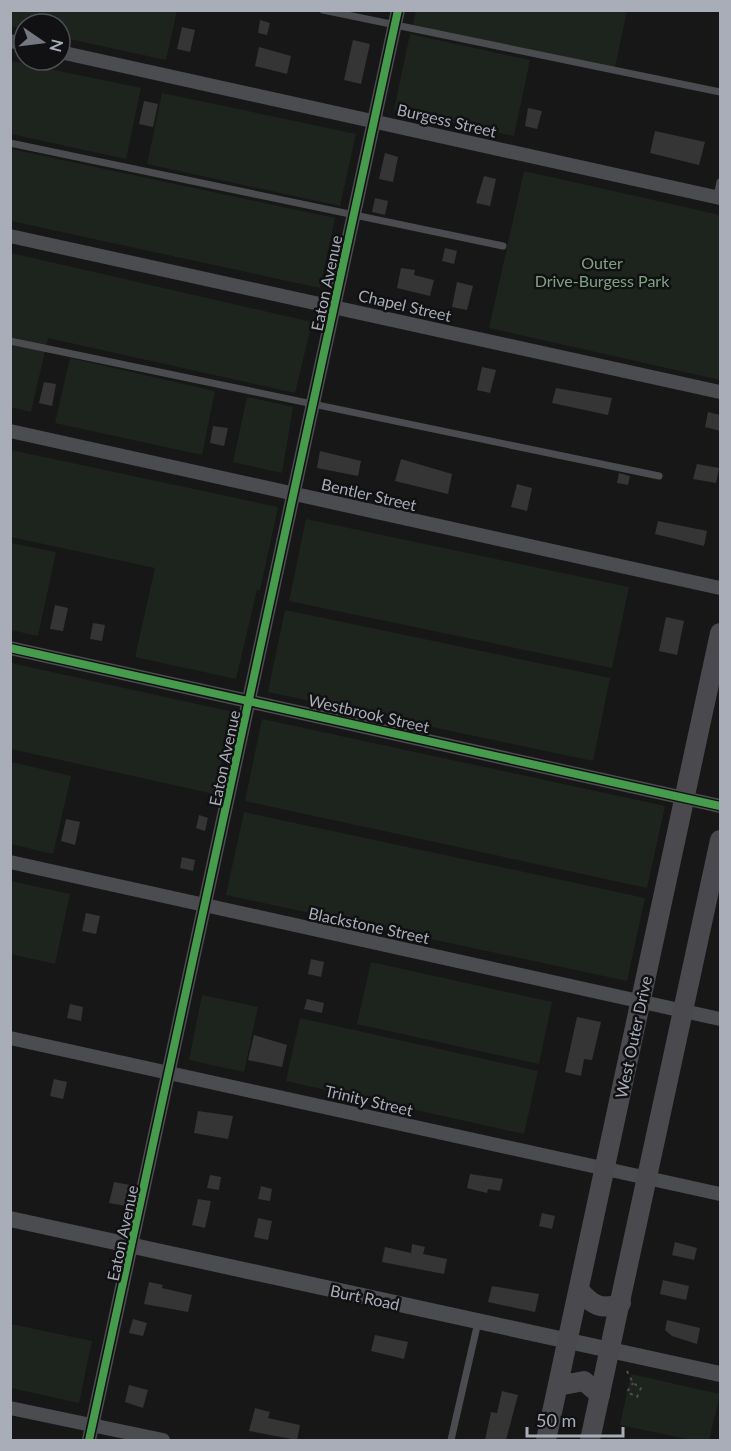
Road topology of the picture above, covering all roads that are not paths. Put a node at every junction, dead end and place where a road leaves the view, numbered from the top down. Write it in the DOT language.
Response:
graph roads {
  1 [pos="323,10"];
  2 [pos="398,10"];
  3 [pos="395,26"];
  4 [pos="72,55"];
  5 [pos="720,92"];
  6 [pos="375,120"];
  7 [pos="10,142"];
  8 [pos="720,182"];
  9 [pos="719,198"];
  10 [pos="354,215"];
  11 [pos="10,236"];
  12 [pos="503,246"];
  13 [pos="335,306"];
  14 [pos="10,341"];
  15 [pos="720,392"];
  16 [pos="314,403"];
  17 [pos="10,431"];
  18 [pos="659,476"];
  19 [pos="295,494"];
  20 [pos="720,588"];
  21 [pos="720,633"];
  22 [pos="10,648"];
  23 [pos="250,701"];
  24 [pos="686,798"];
  25 [pos="720,806"];
  26 [pos="720,840"];
  27 [pos="10,862"];
  28 [pos="206,906"];
  29 [pos="641,1000"];
  30 [pos="683,1011"];
  31 [pos="720,1019"];
  32 [pos="10,1038"];
  33 [pos="170,1072"];
  34 [pos="605,1168"];
  35 [pos="648,1178"];
  36 [pos="720,1194"];
  37 [pos="10,1219"];
  38 [pos="133,1247"];
  39 [pos="580,1291"];
  40 [pos="621,1303"];
  41 [pos="478,1322"];
  42 [pos="568,1342"];
  43 [pos="610,1349"];
  44 [pos="720,1374"];
  45 [pos="558,1386"];
  46 [pos="600,1395"];
  47 [pos="10,1408"];
  48 [pos="92,1425"];
  49 [pos="89,1440"];
  50 [pos="163,1440"];
  51 [pos="451,1440"];
  52 [pos="546,1440"];
  53 [pos="590,1440"];
  1 -- 3 [label="lane"];
  2 -- 3 [label="street, Eaton Avenue"];
  3 -- 5 [label="lane"];
  3 -- 6 [label="street, Eaton Avenue"];
  4 -- 6 [label="street, Burgess Street"];
  6 -- 9 [label="street, Burgess Street"];
  6 -- 10 [label="street, Eaton Avenue"];
  7 -- 10 [label="lane"];
  8 -- 9 [label="lane"];
  10 -- 12 [label="lane"];
  10 -- 13 [label="street, Eaton Avenue"];
  11 -- 13 [label="street, Chapel Street"];
  13 -- 15 [label="street, Chapel Street"];
  13 -- 16 [label="street, Eaton Avenue"];
  14 -- 16 [label="lane"];
  16 -- 18 [label="lane"];
  16 -- 19 [label="street, Eaton Avenue"];
  17 -- 19 [label="street, Bentler Street"];
  19 -- 20 [label="street, Bentler Street"];
  19 -- 23 [label="street, Eaton Avenue"];
  21 -- 24 [label="main road, West Outer Drive"];
  22 -- 23 [label="street, Westbrook Street"];
  23 -- 24 [label="street, Westbrook Street"];
  23 -- 28 [label="street, Eaton Avenue"];
  24 -- 25 [label="street, Westbrook Street"];
  24 -- 29 [label="main road, West Outer Drive"];
  26 -- 30 [label="main road"];
  27 -- 28 [label="street, Blackstone Street"];
  28 -- 29 [label="street, Blackstone Street"];
  28 -- 33 [label="street, Eaton Avenue"];
  29 -- 30 [label="street, Blackstone Street"];
  29 -- 34 [label="main road, West Outer Drive"];
  30 -- 31 [label="street, Blackstone Street"];
  30 -- 35 [label="main road"];
  32 -- 33 [label="street, Trinity Street"];
  33 -- 34 [label="street, Trinity Street"];
  33 -- 38 [label="street, Eaton Avenue"];
  34 -- 35 [label="street, Trinity Street"];
  34 -- 39 [label="main road, West Outer Drive"];
  35 -- 36 [label="street, Trinity Street"];
  35 -- 40 [label="main road"];
  37 -- 38 [label="street, Burt Road"];
  38 -- 41 [label="street, Burt Road"];
  38 -- 48 [label="street, Eaton Avenue"];
  39 -- 40 [label="main road"];
  39 -- 42 [label="main road, West Outer Drive"];
  40 -- 43 [label="main road"];
  41 -- 42 [label="street, Burt Road"];
  41 -- 51 [label="lane"];
  42 -- 43 [label="street, Burt Road"];
  42 -- 45 [label="main road, West Outer Drive"];
  43 -- 44 [label="street, Burt Road"];
  43 -- 46 [label="main road"];
  45 -- 46 [label="main road"];
  45 -- 52 [label="main road, West Outer Drive"];
  46 -- 53 [label="main road"];
  47 -- 48 [label="street"];
  48 -- 49 [label="street, Eaton Avenue"];
  48 -- 50 [label="street"];
}
